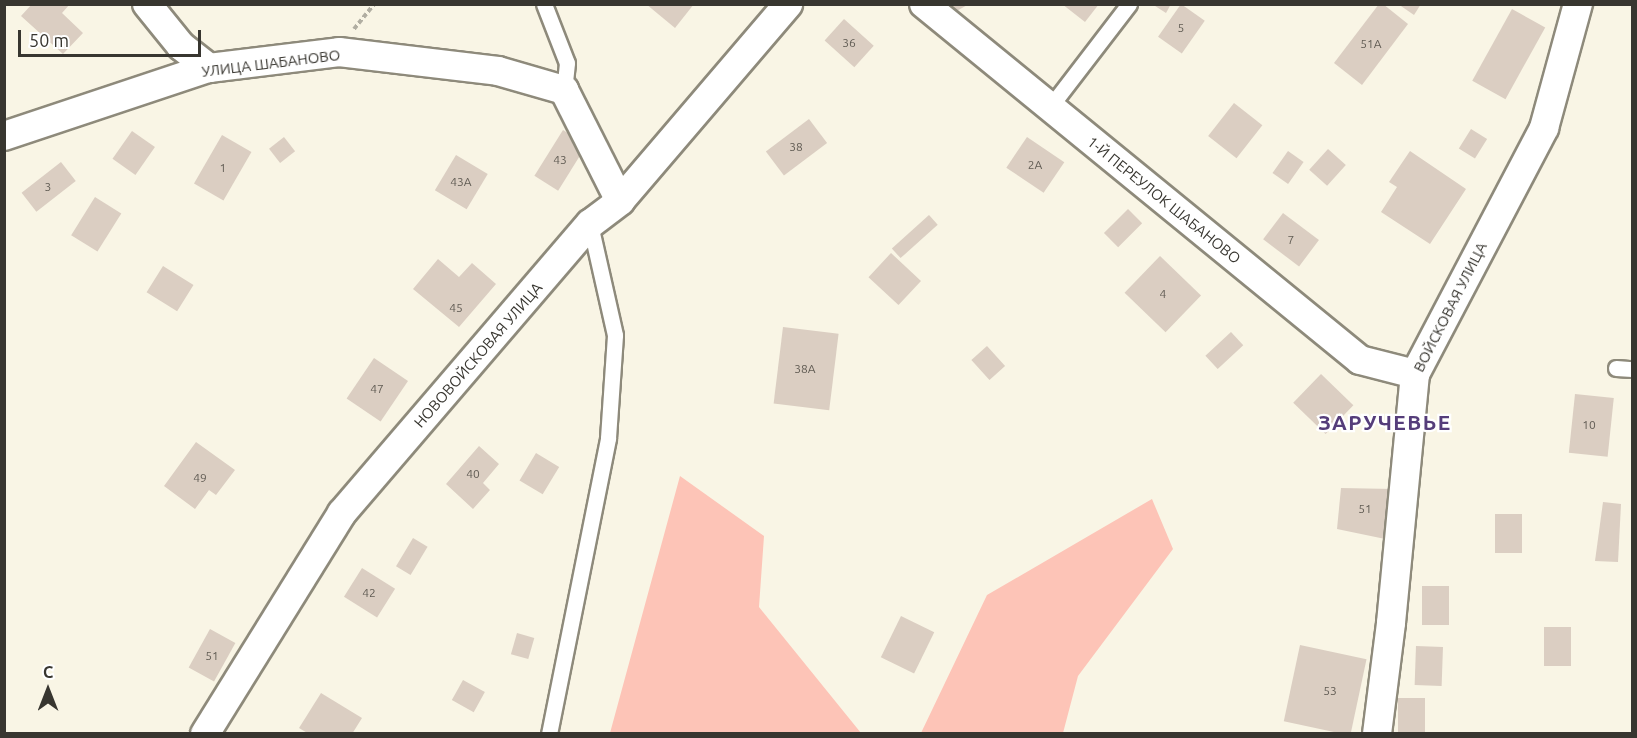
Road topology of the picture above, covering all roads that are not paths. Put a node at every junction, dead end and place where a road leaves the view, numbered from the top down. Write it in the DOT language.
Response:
graph roads {
  1 [pos="147,4"];
  2 [pos="544,4"];
  3 [pos="788,4"];
  4 [pos="924,4"];
  5 [pos="1129,4"];
  6 [pos="1578,4"];
  7 [pos="208,68"];
  8 [pos="564,90"];
  9 [pos="1050,107"];
  10 [pos="4,136"];
  11 [pos="620,201"];
  12 [pos="590,224"];
  13 [pos="1616,368"];
  14 [pos="1632,369"];
  15 [pos="1415,374"];
  16 [pos="205,734"];
  17 [pos="549,734"];
  18 [pos="1377,734"];
  1 -- 7 [label="street"];
  2 -- 8 [label="lane"];
  3 -- 11 [label="street, НОВОВОЙСКОВАЯ УЛИЦА"];
  4 -- 9 [label="street, 1-Й ПЕРЕУЛОК ШАБАНОВО"];
  5 -- 9 [label="lane"];
  6 -- 15 [label="street, ВОЙСКОВАЯ УЛИЦА"];
  7 -- 8 [label="street, УЛИЦА ШАБАНОВО"];
  7 -- 10 [label="street, УЛИЦА ШАБАНОВО"];
  8 -- 11 [label="street"];
  9 -- 15 [label="street, 1-Й ПЕРЕУЛОК ШАБАНОВО"];
  11 -- 12 [label="street, НОВОВОЙСКОВАЯ УЛИЦА"];
  12 -- 16 [label="street, НОВОВОЙСКОВАЯ УЛИЦА"];
  12 -- 17 [label="lane"];
  13 -- 14 [label="lane"];
  15 -- 18 [label="street, ВОЙСКОВАЯ УЛИЦА"];
}
